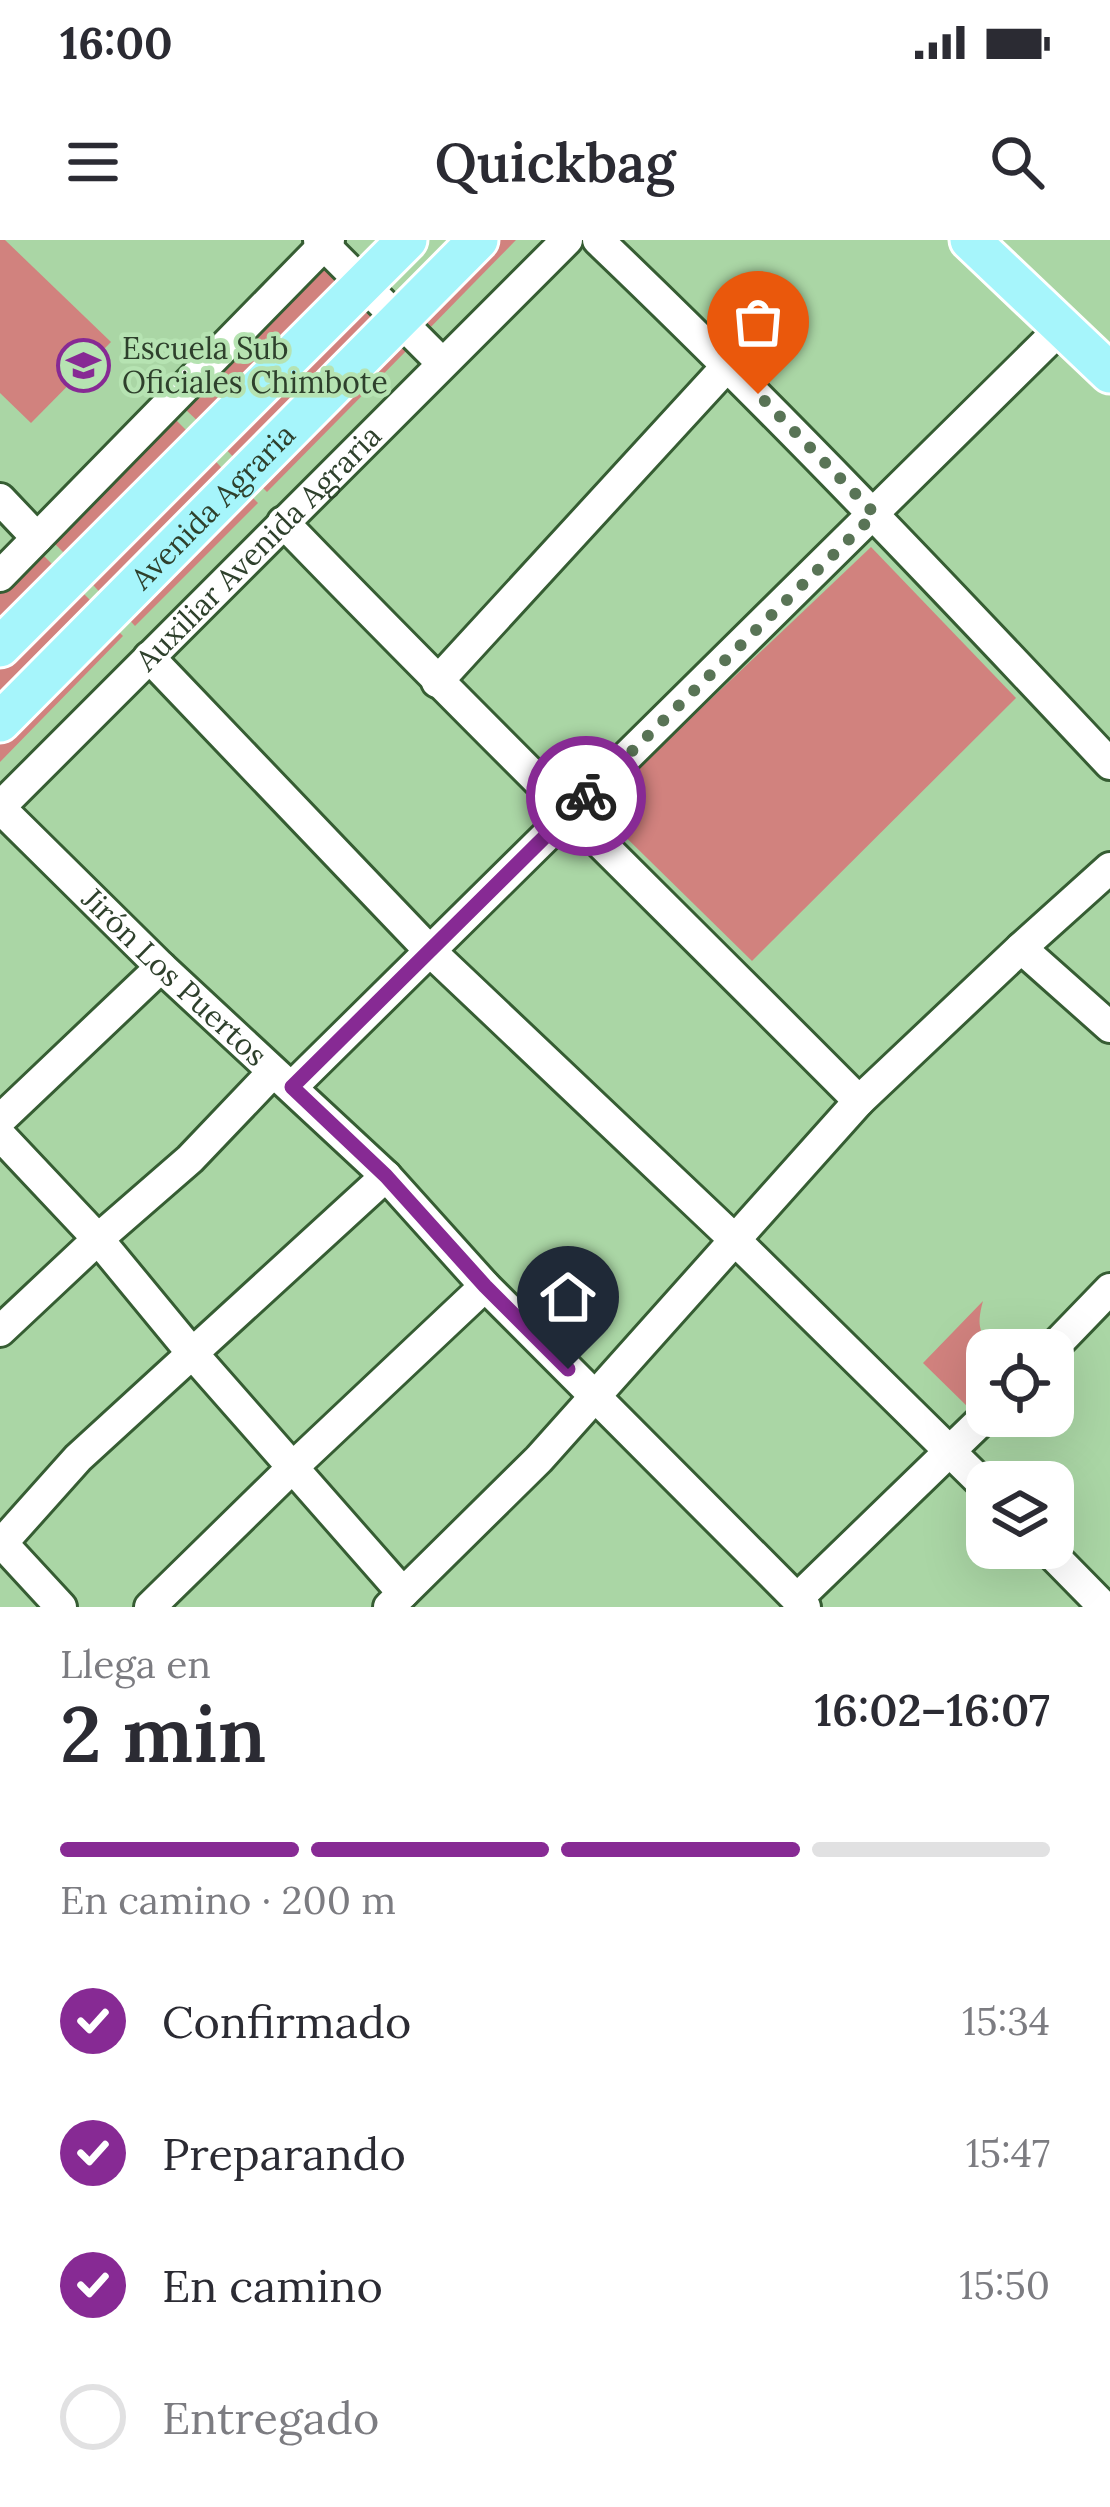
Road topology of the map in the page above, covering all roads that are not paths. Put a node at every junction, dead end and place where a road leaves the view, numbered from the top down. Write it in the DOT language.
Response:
graph roads {
  1 [pos="407,240"];
  2 [pos="478,240"];
  3 [pos="567,240"];
  4 [pos="598,240"];
  5 [pos="970,240"];
  6 [pos="324,242"];
  7 [pos="363,284"];
  8 [pos="398,319"];
  9 [pos="1062,327"];
  10 [pos="442,363"];
  11 [pos="729,364"];
  12 [pos="1110,373"];
  13 [pos="0,499"];
  14 [pos="875,514"];
  15 [pos="283,522"];
  16 [pos="37,538"];
  17 [pos="0,576"];
  18 [pos="0,647"];
  19 [pos="148,657"];
  20 [pos="437,682"];
  21 [pos="0,722"];
  22 [pos="1110,764"];
  23 [pos="0,808"];
  24 [pos="571,812"];
  25 [pos="1110,868"];
  26 [pos="1021,948"];
  27 [pos="429,950"];
  28 [pos="161,967"];
  29 [pos="1110,1028"];
  30 [pos="283,1079"];
  31 [pos="860,1101"];
  32 [pos="0,1120"];
  33 [pos="0,1135"];
  34 [pos="386,1176"];
  35 [pos="98,1239"];
  36 [pos="735,1240"];
  37 [pos="485,1286"];
  38 [pos="1110,1289"];
  39 [pos="1071,1329"];
  40 [pos="0,1331"];
  41 [pos="192,1353"];
  42 [pos="596,1396"];
  43 [pos="966,1435"];
  44 [pos="950,1451"];
  45 [pos="293,1467"];
  46 [pos="966,1467"];
  47 [pos="1,1542"];
  48 [pos="1067,1569"];
  49 [pos="396,1600"];
  50 [pos="801,1603"];
  51 [pos="61,1607"];
  52 [pos="150,1607"];
  53 [pos="1104,1607"];
  1 -- 7 [label="main road, Avenida Agraria"];
  2 -- 8 [label="main road, Avenida Agraria"];
  3 -- 10 [label="street, Auxiliar Avenida Agraria"];
  4 -- 11 [label="street"];
  5 -- 9 [label="main road"];
  6 -- 7 [label="street"];
  6 -- 16 [label="street"];
  7 -- 8 [label="street"];
  7 -- 18 [label="main road, Avenida Agraria"];
  8 -- 10 [label="street"];
  8 -- 21 [label="main road, Avenida Agraria"];
  9 -- 12 [label="main road"];
  9 -- 14 [label="street"];
  10 -- 15 [label="street, Auxiliar Avenida Agraria"];
  11 -- 14 [label="street"];
  11 -- 20 [label="street"];
  13 -- 16 [label="street"];
  14 -- 22 [label="street"];
  14 -- 24 [label="street"];
  15 -- 19 [label="street, Auxiliar Avenida Agraria"];
  15 -- 20 [label="street"];
  16 -- 17 [label="street"];
  19 -- 23 [label="street, Auxiliar Avenida Agraria"];
  19 -- 27 [label="street"];
  20 -- 24 [label="street"];
  23 -- 28 [label="street, Jirón Los Puertos"];
  24 -- 27 [label="street"];
  24 -- 31 [label="street"];
  25 -- 26 [label="street"];
  26 -- 29 [label="street"];
  26 -- 31 [label="street"];
  27 -- 30 [label="street"];
  27 -- 36 [label="street"];
  28 -- 30 [label="street, Jirón Los Puertos"];
  28 -- 32 [label="street"];
  30 -- 34 [label="street, Jirón Los Puertos"];
  30 -- 35 [label="street"];
  31 -- 36 [label="street"];
  33 -- 35 [label="street"];
  34 -- 37 [label="street, Jirón Los Puertos"];
  34 -- 41 [label="street"];
  35 -- 40 [label="street"];
  35 -- 41 [label="street"];
  36 -- 42 [label="street"];
  36 -- 44 [label="street"];
  37 -- 42 [label="street, Jirón Los Puertos"];
  37 -- 45 [label="street"];
  38 -- 39 [label="street"];
  41 -- 45 [label="street"];
  41 -- 47 [label="street"];
  42 -- 49 [label="street"];
  42 -- 50 [label="street, Jirón Los Puertos"];
  43 -- 44 [label="street"];
  44 -- 46 [label="street"];
  44 -- 50 [label="street"];
  45 -- 49 [label="street"];
  45 -- 52 [label="street"];
  47 -- 51 [label="street"];
  48 -- 53 [label="street"];
}
